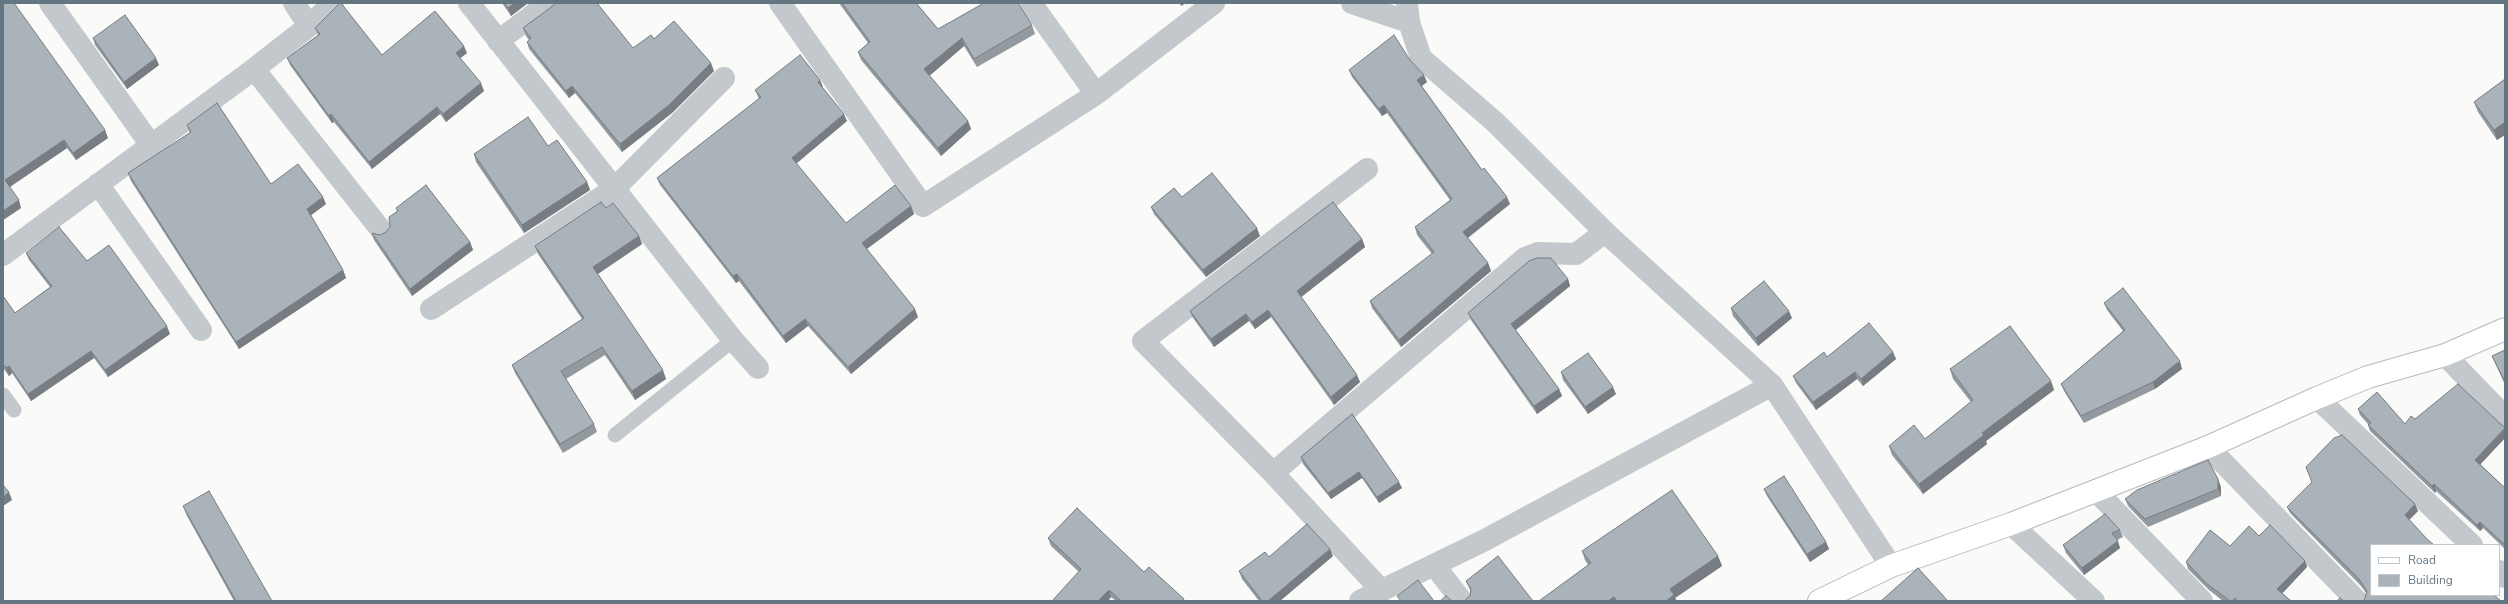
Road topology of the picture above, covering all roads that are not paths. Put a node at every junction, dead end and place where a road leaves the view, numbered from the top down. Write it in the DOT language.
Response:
graph roads {
  1 [pos="50,3"];
  2 [pos="294,3"];
  3 [pos="333,3"];
  4 [pos="469,3"];
  5 [pos="548,3"];
  6 [pos="780,3"];
  7 [pos="1031,3"];
  8 [pos="1214,3"];
  9 [pos="1352,3"];
  10 [pos="1408,13"];
  11 [pos="309,26"];
  12 [pos="498,41"];
  13 [pos="254,69"];
  14 [pos="724,78"];
  15 [pos="1096,94"];
  16 [pos="151,145"];
  17 [pos="1367,169"];
  18 [pos="98,184"];
  19 [pos="614,189"];
  20 [pos="381,230"];
  21 [pos="1605,232"];
  22 [pos="3,255"];
  23 [pos="431,309"];
  24 [pos="2505,329"];
  25 [pos="202,330"];
  26 [pos="733,340"];
  27 [pos="2445,355"];
  28 [pos="758,368"];
  29 [pos="1772,385"];
  30 [pos="3,395"];
  31 [pos="2317,398"];
  32 [pos="14,410"];
  33 [pos="2505,417"];
  34 [pos="614,435"];
  35 [pos="2208,447"];
  36 [pos="1273,473"];
  37 [pos="2096,491"];
  38 [pos="2011,524"];
  39 [pos="2471,544"];
  40 [pos="1434,565"];
  41 [pos="1891,566"];
  42 [pos="1382,591"];
  43 [pos="1360,601"];
  44 [pos="1462,601"];
  45 [pos="1819,601"];
  46 [pos="2094,601"];
  47 [pos="2202,601"];
  48 [pos="2357,601"];
  1 -- 16 [label="street"];
  2 -- 11 [label="street"];
  3 -- 11 [label="street"];
  4 -- 12 [label="street"];
  5 -- 12 [label="street"];
  6 -- 15 [label="street"];
  7 -- 15 [label="street"];
  8 -- 15 [label="street"];
  9 -- 10 [label="street"];
  10 -- 21 [label="street"];
  11 -- 13 [label="street"];
  12 -- 19 [label="street"];
  13 -- 16 [label="street"];
  13 -- 20 [label="street"];
  14 -- 19 [label="street"];
  16 -- 18 [label="street"];
  17 -- 36 [label="street"];
  18 -- 22 [label="street"];
  18 -- 25 [label="street"];
  19 -- 23 [label="street"];
  19 -- 26 [label="street"];
  21 -- 29 [label="street"];
  21 -- 36 [label="street"];
  24 -- 27 [label="street"];
  26 -- 28 [label="street"];
  26 -- 34 [label="lane"];
  27 -- 31 [label="street"];
  27 -- 33 [label="street"];
  29 -- 40 [label="street"];
  29 -- 41 [label="street"];
  30 -- 32 [label="lane"];
  31 -- 35 [label="street"];
  31 -- 39 [label="street"];
  35 -- 37 [label="street"];
  35 -- 48 [label="street"];
  36 -- 42 [label="street"];
  37 -- 38 [label="street"];
  37 -- 47 [label="street"];
  38 -- 41 [label="street"];
  38 -- 46 [label="street"];
  40 -- 42 [label="street"];
  40 -- 44 [label="street"];
  41 -- 45 [label="street"];
  42 -- 43 [label="street"];
}
